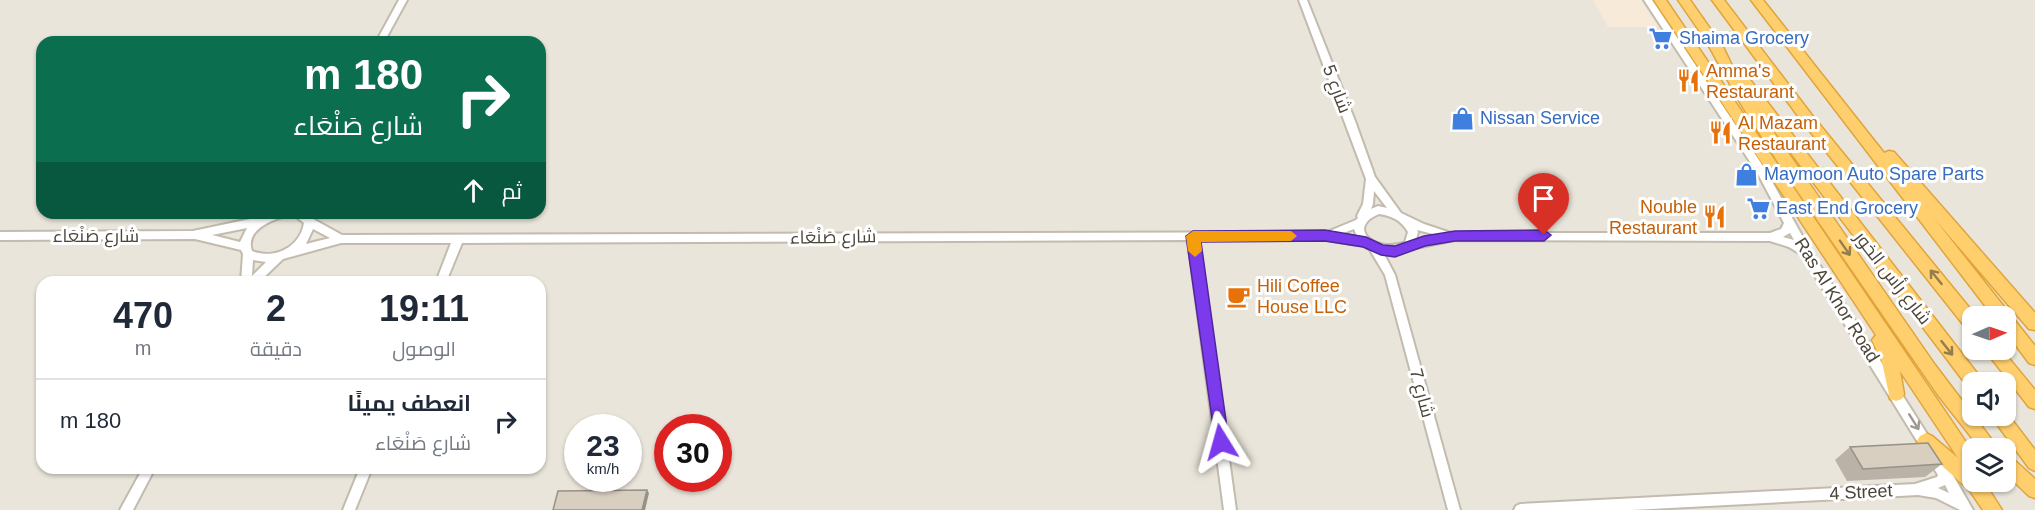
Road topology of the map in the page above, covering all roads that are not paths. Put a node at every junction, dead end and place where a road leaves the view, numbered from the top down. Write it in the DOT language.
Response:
graph roads {
  1 [pos="403,0"];
  2 [pos="1302,0"];
  3 [pos="1647,0"];
  4 [pos="1660,0"];
  5 [pos="1684,0"];
  6 [pos="1718,0"];
  7 [pos="1757,0"];
  8 [pos="383,36"];
  9 [pos="1711,40"];
  10 [pos="1804,61"];
  11 [pos="1370,178"];
  12 [pos="1401,217"];
  13 [pos="1797,218"];
  14 [pos="265,219"];
  15 [pos="303,219"];
  16 [pos="308,219"];
  17 [pos="1360,220"];
  18 [pos="261,221"];
  19 [pos="193,235"];
  20 [pos="0,236"];
  21 [pos="1193,236"];
  22 [pos="1325,236"];
  23 [pos="1455,236"];
  24 [pos="1770,237"];
  25 [pos="341,239"];
  26 [pos="458,239"];
  27 [pos="1370,245"];
  28 [pos="1405,247"];
  29 [pos="246,251"];
  30 [pos="1806,253"];
  31 [pos="285,254"];
  32 [pos="1390,275"];
  33 [pos="246,276"];
  34 [pos="259,276"];
  35 [pos="443,276"];
  36 [pos="1994,306"];
  37 [pos="1962,311"];
  38 [pos="2035,324"];
  39 [pos="2016,334"];
  40 [pos="2035,358"];
  41 [pos="2002,360"];
  42 [pos="1966,372"];
  43 [pos="1896,394"];
  44 [pos="2035,402"];
  45 [pos="2007,426"];
  46 [pos="1982,438"];
  47 [pos="1926,441"];
  48 [pos="1962,451"];
  49 [pos="2035,463"];
  50 [pos="2016,473"];
  51 [pos="146,474"];
  52 [pos="364,474"];
  53 [pos="1946,474"];
  54 [pos="1915,490"];
  55 [pos="2035,490"];
  56 [pos="1991,492"];
  57 [pos="1674,506"];
  58 [pos="1966,508"];
  59 [pos="126,510"];
  60 [pos="349,510"];
  61 [pos="1230,510"];
  62 [pos="1454,510"];
  63 [pos="1520,510"];
  64 [pos="1993,510"];
  65 [pos="2003,510"];
  1 -- 8 [label="street"];
  2 -- 11 [label="street, شارع 5"];
  3 -- 13 [label="street, Ras Al Khor Road"];
  4 -- 13 [label="highway"];
  5 -- 9 [label="highway, شارع رأس الخور"];
  37 -- 6 [label="highway, شارع رأس الخور, one-way"];
  7 -- 10 [label="highway"];
  9 -- 42 [label="highway, شارع رأس الخور, one-way"];
  9 -- 46 [label="highway, one-way"];
  10 -- 36 [label="highway"];
  10 -- 38 [label="highway"];
  11 -- 12 [label="street, شارع 5"];
  11 -- 17 [label="street, شارع 5"];
  12 -- 17 [label="street"];
  12 -- 23 [label="street"];
  12 -- 28 [label="street"];
  13 -- 24 [label="street"];
  13 -- 30 [label="street, Ras Al Khor Road"];
  13 -- 43 [label="highway"];
  13 -- 48 [label="highway"];
  14 -- 18 [label="street"];
  15 -- 31 [label="street"];
  16 -- 25 [label="street, شارع صَنْعَاء"];
  17 -- 22 [label="street, شارع صَنْعَاء"];
  17 -- 27 [label="street"];
  18 -- 19 [label="street, شارع صَنْعَاء"];
  18 -- 29 [label="street"];
  19 -- 20 [label="street, شارع صَنْعَاء"];
  19 -- 29 [label="street, شارع صَنْعَاء"];
  21 -- 22 [label="street, شارع صَنْعَاء"];
  21 -- 26 [label="street, شارع صَنْعَاء"];
  21 -- 61 [label="street"];
  22 -- 27 [label="street, شارع صَنْعَاء"];
  23 -- 24 [label="street"];
  23 -- 28 [label="street"];
  24 -- 30 [label="street"];
  25 -- 26 [label="street, شارع صَنْعَاء"];
  25 -- 31 [label="street, شارع صَنْعَاء"];
  26 -- 35 [label="street"];
  27 -- 28 [label="street"];
  27 -- 32 [label="street, شارع 7"];
  28 -- 32 [label="street"];
  29 -- 31 [label="street, شارع صَنْعَاء"];
  29 -- 33 [label="street"];
  30 -- 43 [label="street, Ras Al Khor Road"];
  31 -- 34 [label="street"];
  32 -- 62 [label="street, شارع 7"];
  39 -- 40 [label="highway"];
  41 -- 44 [label="highway"];
  43 -- 47 [label="street, Ras Al Khor Road, one-way"];
  45 -- 49 [label="highway"];
  47 -- 53 [label="street, Ras Al Khor Road"];
  47 -- 64 [label="highway"];
  50 -- 55 [label="highway"];
  51 -- 59 [label="street"];
  52 -- 60 [label="street"];
  53 -- 54 [label="street, 4 Street"];
  53 -- 58 [label="street, Ras Al Khor Road"];
  54 -- 57 [label="street, 4 Street"];
  54 -- 58 [label="street, 4 Street"];
  56 -- 65 [label="highway"];
  57 -- 63 [label="street, 4 Street"];
}
